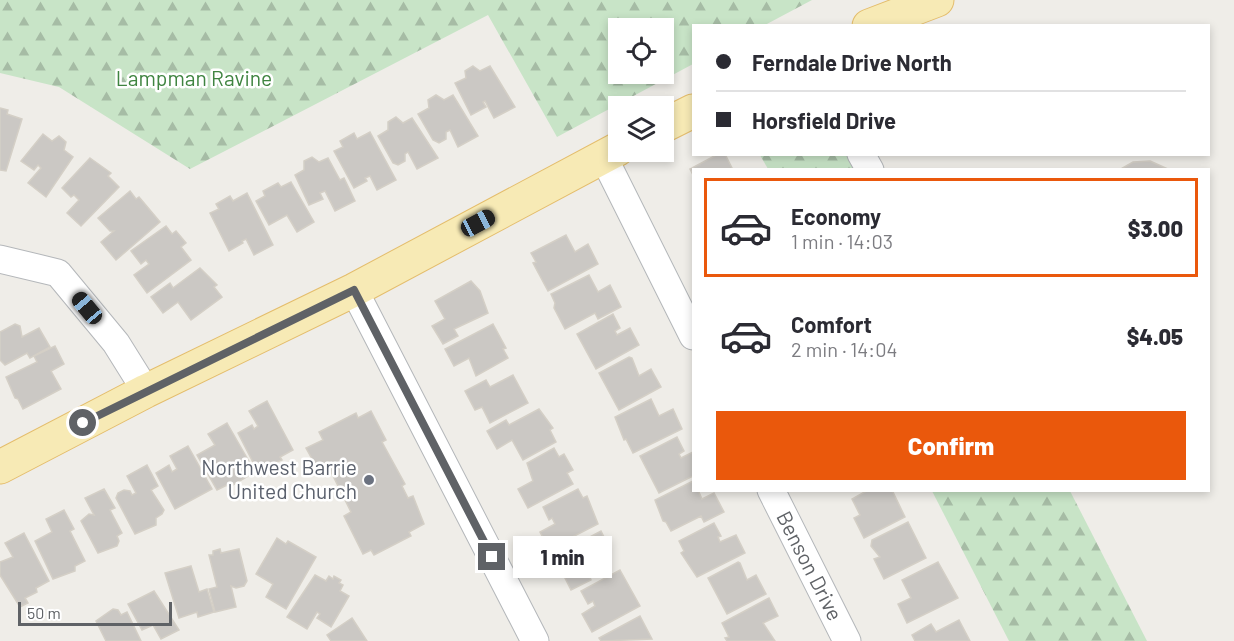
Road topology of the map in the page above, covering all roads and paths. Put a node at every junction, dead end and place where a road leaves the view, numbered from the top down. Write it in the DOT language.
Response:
graph roads {
  1 [pos="937,0"];
  2 [pos="874,24"];
  3 [pos="692,112"];
  4 [pos="674,120"];
  5 [pos="608,154"];
  6 [pos="615,162"];
  7 [pos="0,258"];
  8 [pos="354,290"];
  9 [pos="692,334"];
  10 [pos="146,391"];
  11 [pos="0,467"];
  12 [pos="772,492"];
  13 [pos="536,641"];
  14 [pos="848,641"];
  1 -- 2 [label="main road"];
  3 -- 4 [label="main road"];
  5 -- 8 [label="main road"];
  6 -- 9 [label="street"];
  7 -- 10 [label="street"];
  8 -- 10 [label="main road"];
  8 -- 13 [label="street"];
  10 -- 11 [label="main road"];
  12 -- 14 [label="street, Benson Drive"];
}
